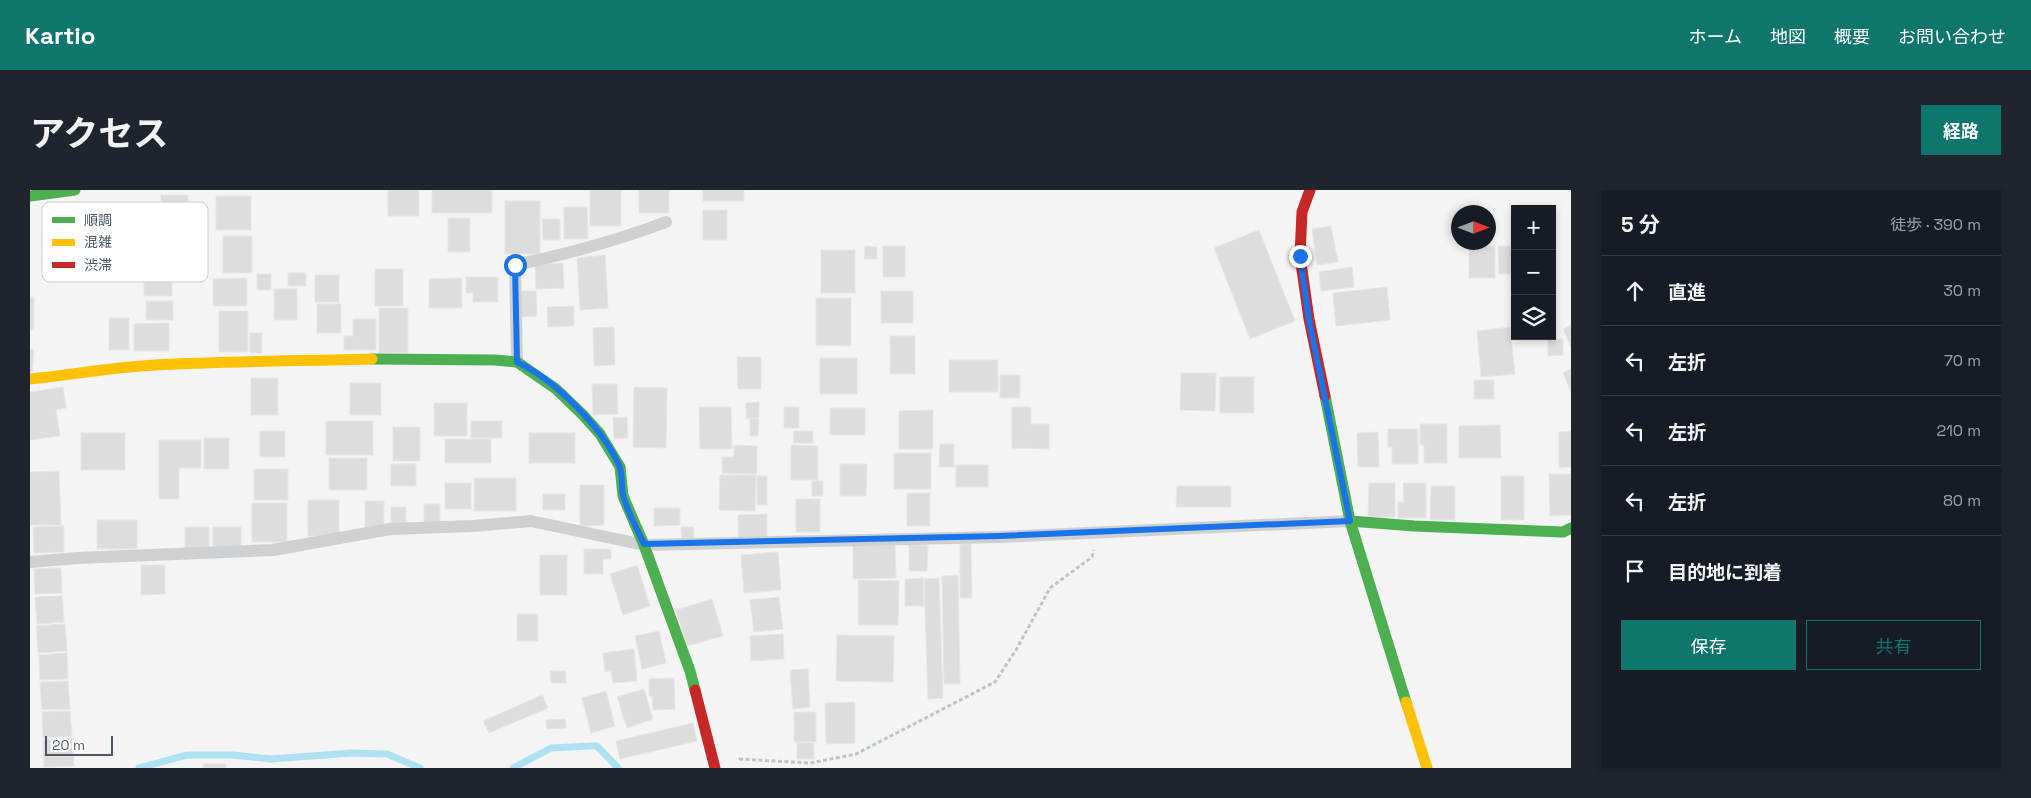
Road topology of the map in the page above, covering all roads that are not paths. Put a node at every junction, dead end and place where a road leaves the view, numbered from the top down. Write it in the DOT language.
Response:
graph roads {
  1 [pos="73,190"];
  2 [pos="1310,190"];
  3 [pos="30,196"];
  4 [pos="666,222"];
  5 [pos="517,362"];
  6 [pos="30,379"];
  7 [pos="1350,521"];
  8 [pos="1571,528"];
  9 [pos="644,544"];
  10 [pos="30,562"];
  11 [pos="714,763"];
  12 [pos="1427,768"];
  1 -- 3 [label="street"];
  2 -- 7 [label="street"];
  4 -- 5 [label="lane"];
  5 -- 6 [label="street"];
  5 -- 9 [label="street"];
  7 -- 8 [label="street"];
  7 -- 9 [label="lane"];
  7 -- 12 [label="street"];
  9 -- 10 [label="lane"];
  9 -- 11 [label="street"];
}
